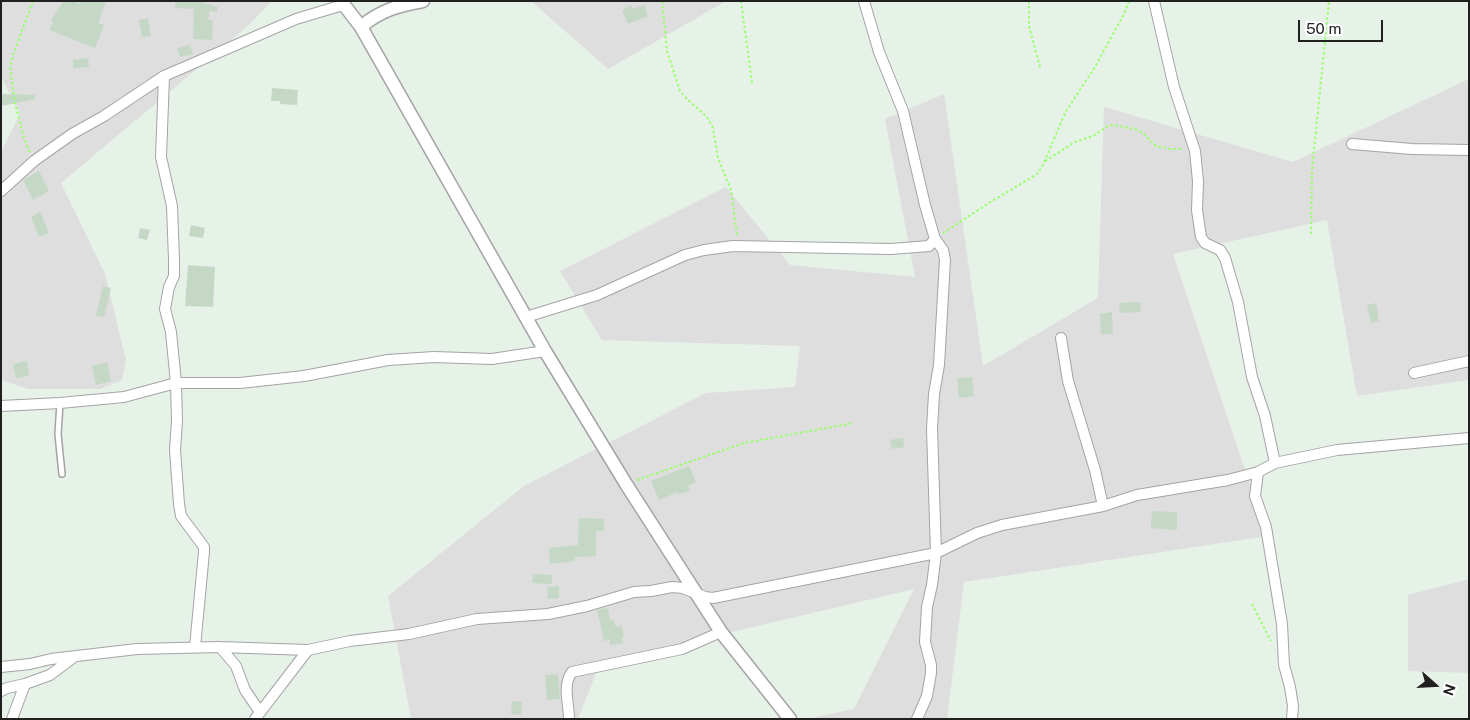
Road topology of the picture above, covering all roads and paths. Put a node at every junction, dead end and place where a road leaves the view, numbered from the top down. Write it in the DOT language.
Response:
graph roads {
  1 [pos="33,1"];
  2 [pos="423,1"];
  3 [pos="662,1"];
  4 [pos="741,1"];
  5 [pos="864,1"];
  6 [pos="1029,1"];
  7 [pos="1129,1"];
  8 [pos="1154,1"];
  9 [pos="1329,1"];
  10 [pos="342,3"];
  11 [pos="361,27"];
  12 [pos="1040,67"];
  13 [pos="164,76"];
  14 [pos="752,83"];
  15 [pos="1352,144"];
  16 [pos="1469,150"];
  17 [pos="1195,151"];
  18 [pos="34,161"];
  19 [pos="1044,161"];
  20 [pos="1,191"];
  21 [pos="1310,234"];
  22 [pos="935,239"];
  23 [pos="733,246"];
  24 [pos="526,317"];
  25 [pos="1061,338"];
  26 [pos="544,352"];
  27 [pos="1469,361"];
  28 [pos="1414,373"];
  29 [pos="176,383"];
  30 [pos="60,403"];
  31 [pos="1,406"];
  32 [pos="854,423"];
  33 [pos="1469,438"];
  34 [pos="1275,463"];
  35 [pos="1258,472"];
  36 [pos="62,474"];
  37 [pos="626,484"];
  38 [pos="1103,506"];
  39 [pos="936,554"];
  40 [pos="696,593"];
  41 [pos="1252,604"];
  42 [pos="721,632"];
  43 [pos="195,647"];
  44 [pos="220,647"];
  45 [pos="1275,647"];
  46 [pos="308,650"];
  47 [pos="74,657"];
  48 [pos="1,667"];
  49 [pos="26,684"];
  50 [pos="1,691"];
  51 [pos="257,715"];
  52 [pos="12,719"];
  53 [pos="569,719"];
  54 [pos="790,719"];
  55 [pos="917,719"];
  56 [pos="1292,719"];
  1 -- 18 [label="path"];
  2 -- 11 [label="street"];
  3 -- 23 [label="path"];
  4 -- 14 [label="path"];
  5 -- 22 [label="street"];
  6 -- 12 [label="path"];
  7 -- 19 [label="path"];
  8 -- 17 [label="street"];
  9 -- 21 [label="path"];
  10 -- 11 [label="street"];
  10 -- 13 [label="street"];
  11 -- 24 [label="street"];
  13 -- 18 [label="street"];
  13 -- 29 [label="street"];
  15 -- 16 [label="street"];
  17 -- 19 [label="path"];
  17 -- 34 [label="street"];
  18 -- 20 [label="street"];
  19 -- 22 [label="path"];
  22 -- 23 [label="street"];
  22 -- 39 [label="street"];
  23 -- 24 [label="street"];
  24 -- 26 [label="street"];
  25 -- 38 [label="street"];
  26 -- 29 [label="street"];
  26 -- 37 [label="street"];
  27 -- 28 [label="street"];
  29 -- 30 [label="street"];
  29 -- 43 [label="street"];
  30 -- 31 [label="street"];
  30 -- 36 [label="lane"];
  32 -- 37 [label="path"];
  33 -- 34 [label="street"];
  34 -- 35 [label="street"];
  35 -- 38 [label="street"];
  35 -- 56 [label="street"];
  37 -- 40 [label="street"];
  38 -- 39 [label="street"];
  39 -- 40 [label="street"];
  39 -- 55 [label="street"];
  40 -- 42 [label="street"];
  40 -- 46 [label="street"];
  41 -- 45 [label="path"];
  42 -- 53 [label="street"];
  42 -- 54 [label="street"];
  43 -- 44 [label="street"];
  43 -- 47 [label="street"];
  44 -- 46 [label="street"];
  44 -- 51 [label="street"];
  46 -- 51 [label="street"];
  47 -- 48 [label="street"];
  47 -- 49 [label="street"];
  49 -- 50 [label="street"];
  49 -- 52 [label="street"];
}
